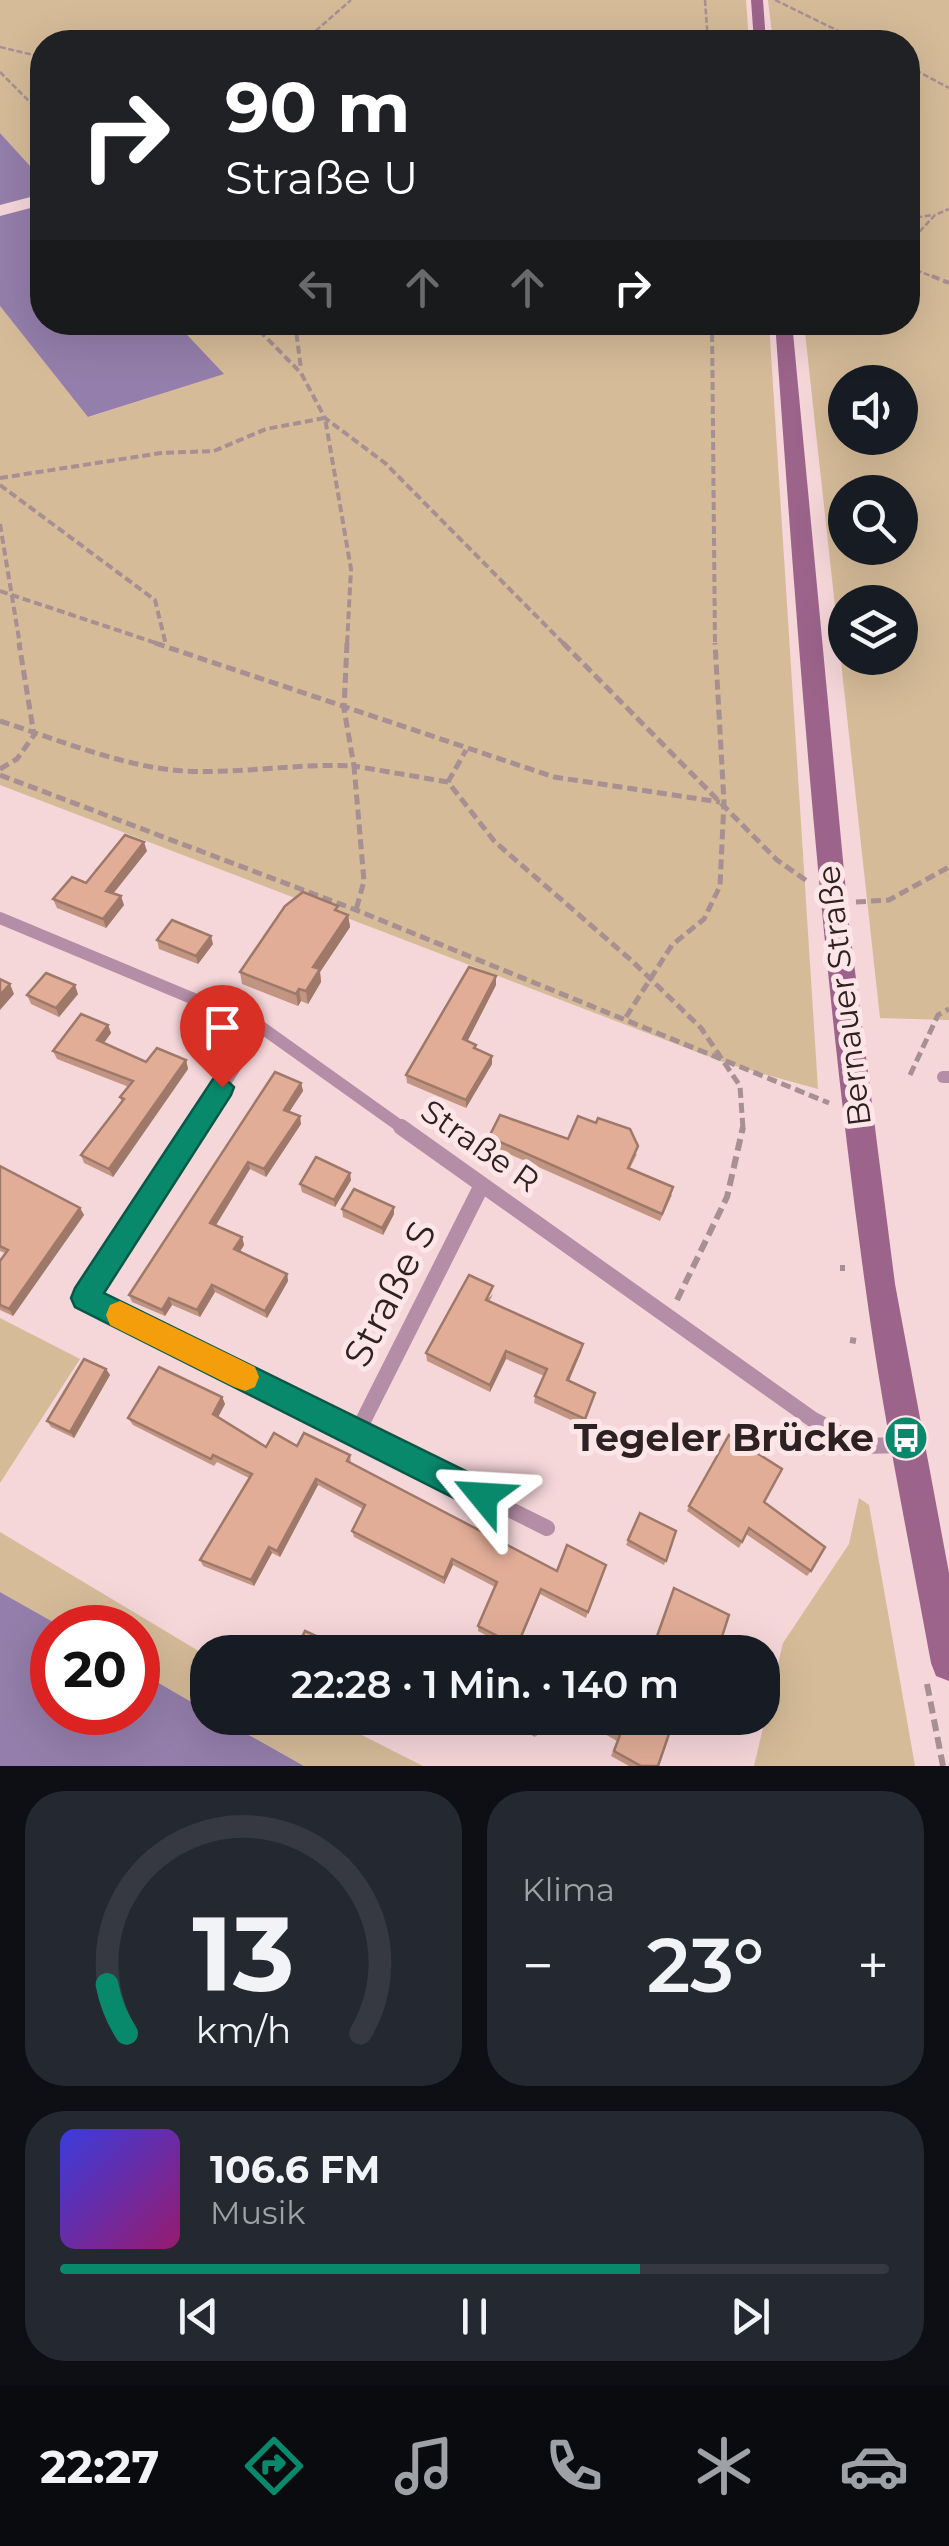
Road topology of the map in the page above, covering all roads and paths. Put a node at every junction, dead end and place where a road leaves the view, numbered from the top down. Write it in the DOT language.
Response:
graph roads {
  1 [pos="351,0"];
  2 [pos="704,0"];
  3 [pos="757,0"];
  4 [pos="775,0"];
  5 [pos="317,30"];
  6 [pos="707,30"];
  7 [pos="759,30"];
  8 [pos="836,30"];
  9 [pos="0,47"];
  10 [pos="30,54"];
  11 [pos="0,72"];
  12 [pos="920,72"];
  13 [pos="949,88"];
  14 [pos="30,102"];
  15 [pos="949,208"];
  16 [pos="935,215"];
  17 [pos="920,217"];
  18 [pos="920,231"];
  19 [pos="920,272"];
  20 [pos="949,283"];
  21 [pos="264,335"];
  22 [pos="296,335"];
  23 [pos="712,335"];
  24 [pos="784,335"];
  25 [pos="302,372"];
  26 [pos="325,418"];
  27 [pos="0,478"];
  28 [pos="0,485"];
  29 [pos="0,524"];
  30 [pos="0,592"];
  31 [pos="14,596"];
  32 [pos="166,646"];
  33 [pos="344,709"];
  34 [pos="0,721"];
  35 [pos="34,735"];
  36 [pos="466,749"];
  37 [pos="354,766"];
  38 [pos="0,772"];
  39 [pos="448,782"];
  40 [pos="724,802"];
  41 [pos="949,867"];
  42 [pos="832,892"];
  43 [pos="356,910"];
  44 [pos="0,918"];
  45 [pos="652,980"];
  46 [pos="949,1009"];
  47 [pos="626,1018"];
  48 [pos="261,1027"];
  49 [pos="730,1060"];
  50 [pos="910,1075"];
  51 [pos="855,1102"];
  52 [pos="482,1185"];
  53 [pos="668,1315"];
  54 [pos="357,1432"];
  55 [pos="907,1444"];
  56 [pos="547,1528"];
  57 [pos="949,1663"];
  1 -- 5 [label="path"];
  2 -- 6 [label="path"];
  3 -- 7 [label="main road"];
  4 -- 8 [label="path"];
  9 -- 10 [label="path"];
  11 -- 14 [label="path"];
  12 -- 13 [label="path"];
  15 -- 16 [label="path"];
  16 -- 17 [label="path"];
  16 -- 18 [label="path"];
  19 -- 20 [label="path"];
  21 -- 25 [label="path"];
  22 -- 25 [label="path"];
  23 -- 40 [label="path"];
  24 -- 42 [label="main road, Bernauer Straße"];
  25 -- 26 [label="path"];
  26 -- 27 [label="path"];
  26 -- 33 [label="path"];
  26 -- 40 [label="path"];
  28 -- 32 [label="path"];
  29 -- 31 [label="path"];
  30 -- 31 [label="path"];
  31 -- 32 [label="path"];
  31 -- 35 [label="path"];
  32 -- 33 [label="path"];
  33 -- 36 [label="path"];
  33 -- 37 [label="path"];
  34 -- 35 [label="path"];
  35 -- 37 [label="path"];
  35 -- 38 [label="path"];
  36 -- 39 [label="path"];
  36 -- 40 [label="path"];
  37 -- 39 [label="path"];
  37 -- 43 [label="path"];
  38 -- 43 [label="path"];
  39 -- 45 [label="path"];
  40 -- 42 [label="path"];
  40 -- 45 [label="path"];
  41 -- 42 [label="path"];
  42 -- 51 [label="main road, Bernauer Straße"];
  43 -- 47 [label="path"];
  44 -- 48 [label="lane, Straße R"];
  45 -- 47 [label="path"];
  45 -- 49 [label="path"];
  46 -- 50 [label="path"];
  47 -- 49 [label="path"];
  48 -- 52 [label="lane, Straße R"];
  48 -- 54 [label="lane"];
  49 -- 51 [label="path"];
  49 -- 53 [label="path"];
  51 -- 55 [label="main road, Bernauer Straße"];
  52 -- 53 [label="lane, Straße R"];
  52 -- 54 [label="lane, Straße S"];
  53 -- 55 [label="lane, Straße R"];
  54 -- 56 [label="lane"];
  55 -- 57 [label="main road, Bernauer Straße"];
}
